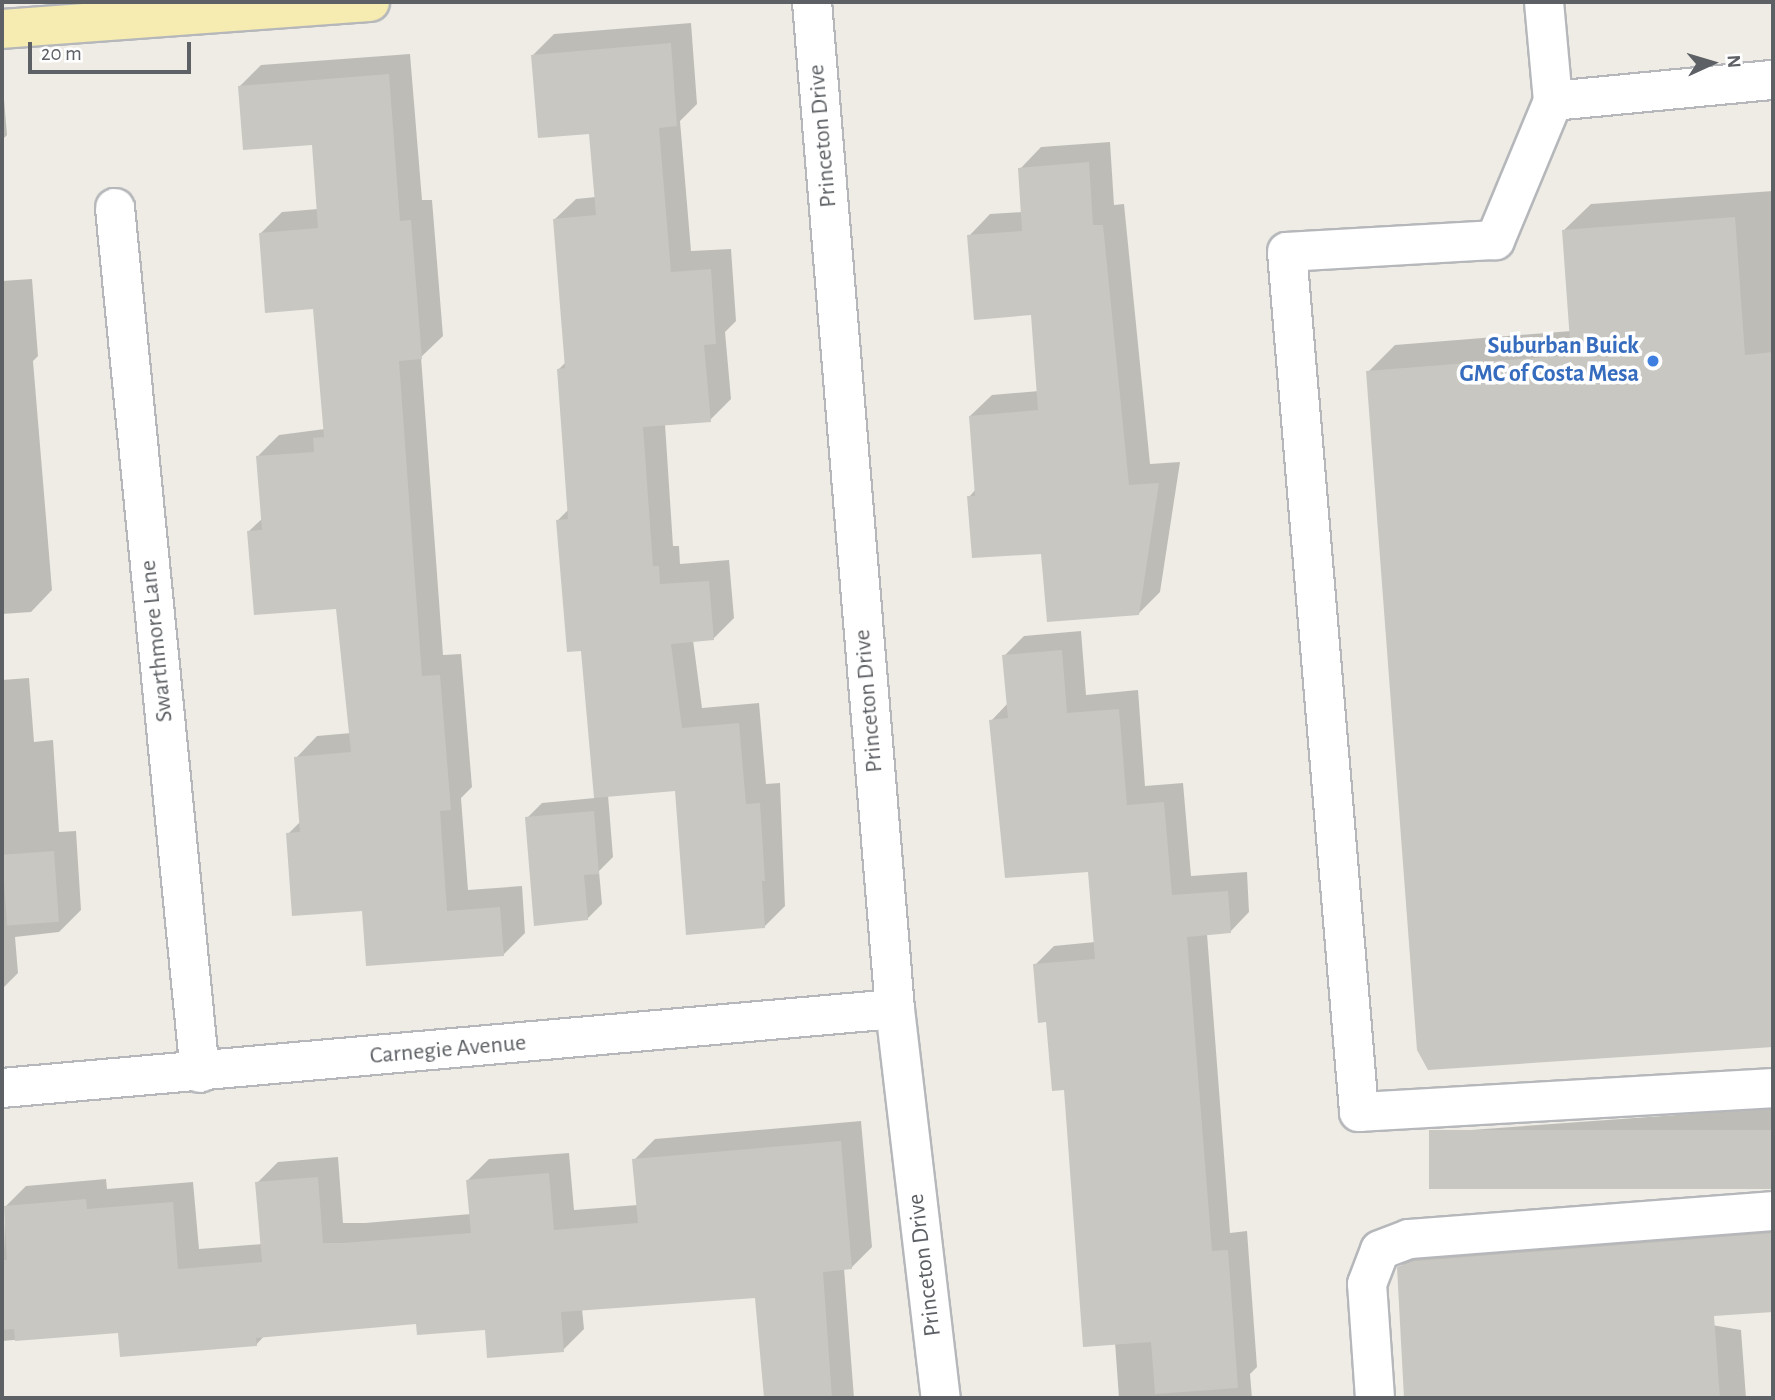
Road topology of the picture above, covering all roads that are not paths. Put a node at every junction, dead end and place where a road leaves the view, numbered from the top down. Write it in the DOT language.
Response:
graph roads {
  1 [pos="370,2"];
  2 [pos="812,2"];
  3 [pos="1544,2"];
  4 [pos="2,29"];
  5 [pos="1773,80"];
  6 [pos="1553,102"];
  7 [pos="115,208"];
  8 [pos="895,1009"];
  9 [pos="200,1073"];
  10 [pos="2,1088"];
  11 [pos="1773,1088"];
  12 [pos="1773,1210"];
  13 [pos="941,1398"];
  14 [pos="1375,1398"];
  1 -- 4 [label="main road"];
  2 -- 8 [label="street, Princeton Drive"];
  3 -- 6 [label="street"];
  5 -- 6 [label="street"];
  6 -- 11 [label="street"];
  7 -- 9 [label="street, Swarthmore Lane"];
  8 -- 9 [label="street, Carnegie Avenue"];
  8 -- 13 [label="street, Princeton Drive"];
  9 -- 10 [label="street, Carnegie Avenue"];
  12 -- 14 [label="street"];
}
